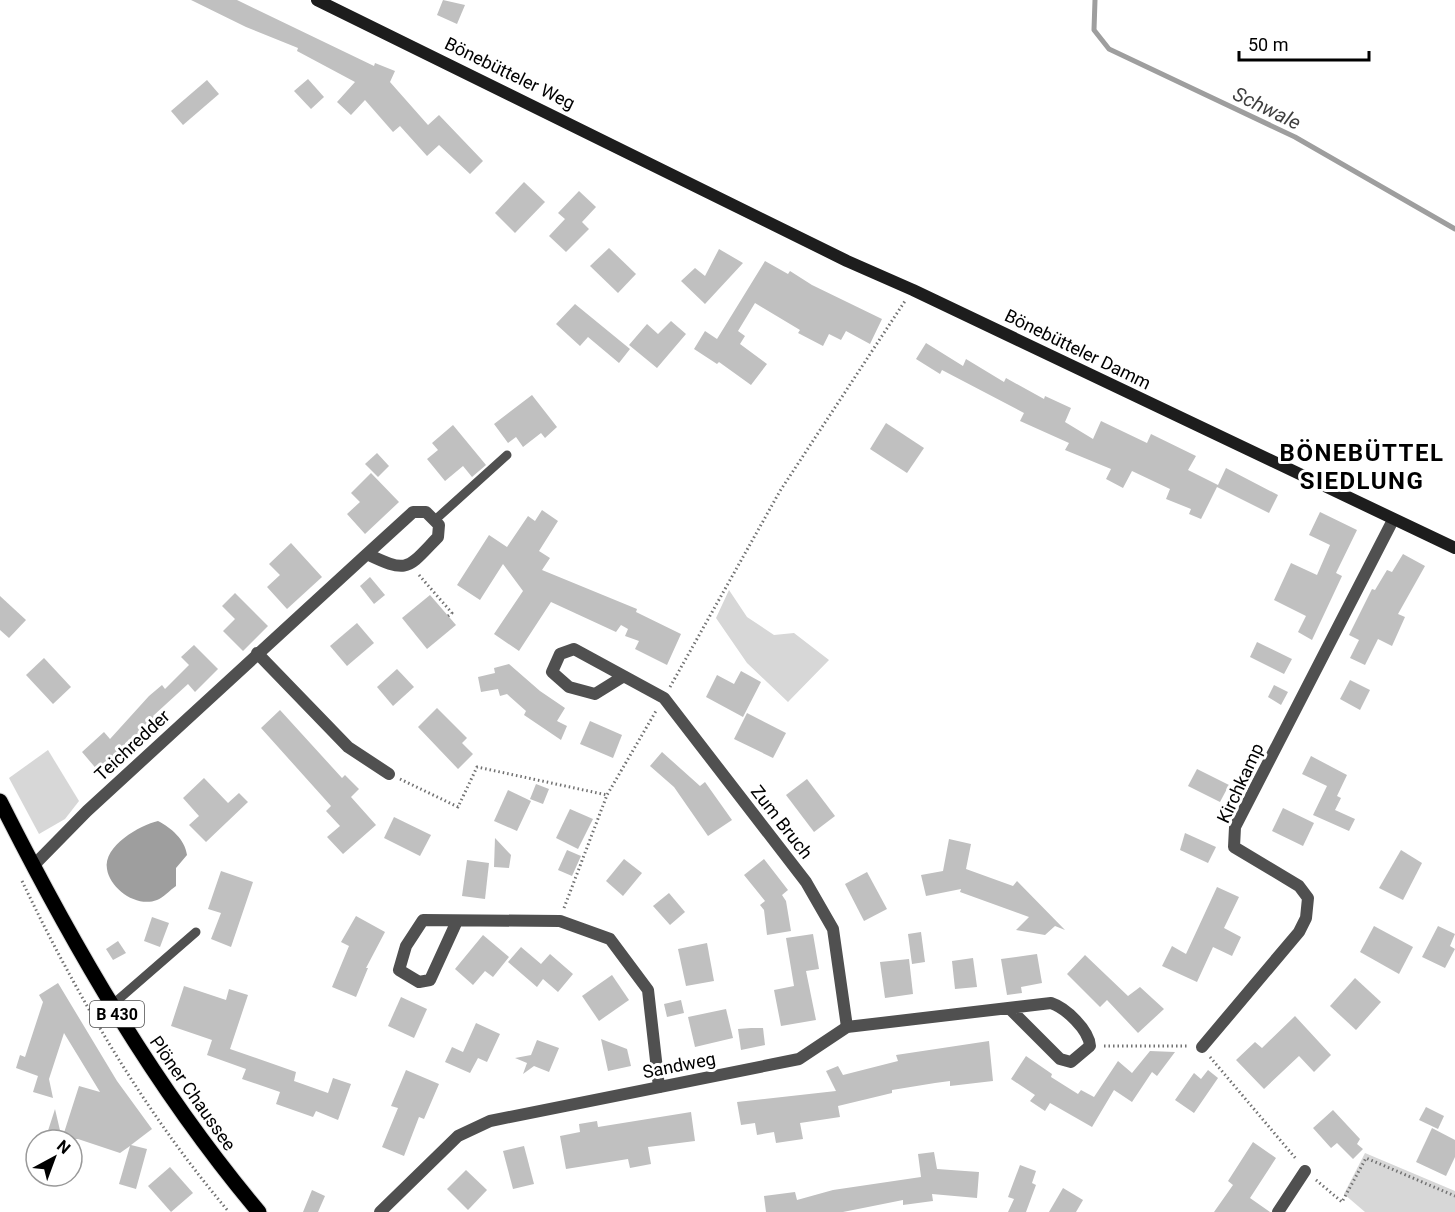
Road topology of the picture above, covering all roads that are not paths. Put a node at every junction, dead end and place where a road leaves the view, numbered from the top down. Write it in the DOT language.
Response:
graph roads {
  1 [pos="317,0"];
  2 [pos="687,180"];
  3 [pos="507,455"];
  4 [pos="435,520"];
  5 [pos="1393,520"];
  6 [pos="1455,548"];
  7 [pos="367,554"];
  8 [pos="258,653"];
  9 [pos="624,676"];
  10 [pos="389,774"];
  11 [pos="0,801"];
  12 [pos="33,866"];
  13 [pos="457,921"];
  14 [pos="196,932"];
  15 [pos="112,1005"];
  16 [pos="1009,1008"];
  17 [pos="847,1027"];
  18 [pos="1202,1047"];
  19 [pos="659,1087"];
  20 [pos="1305,1171"];
  21 [pos="259,1212"];
  22 [pos="380,1212"];
  23 [pos="1278,1212"];
  1 -- 2 [label="street, Bönebütteler Weg"];
  2 -- 5 [label="street, Bönebütteler Damm"];
  3 -- 4 [label="lane"];
  4 -- 7 [label="street, Teichredder"];
  4 -- 7 [label="street"];
  5 -- 6 [label="street, Bönebütteler Damm"];
  5 -- 18 [label="street, Kirchkamp"];
  7 -- 8 [label="street, Teichredder"];
  8 -- 10 [label="street"];
  8 -- 12 [label="street, Teichredder"];
  9 -- 9 [label="street, Zum Bruch"];
  9 -- 17 [label="street, Zum Bruch"];
  11 -- 12 [label="main road, Plöner Chaussee / B 430"];
  12 -- 15 [label="main road, Plöner Chaussee / B 430"];
  13 -- 13 [label="street"];
  13 -- 19 [label="street"];
  14 -- 15 [label="lane"];
  15 -- 21 [label="main road, Plöner Chaussee / B 430"];
  16 -- 16 [label="street, Sandweg"];
  16 -- 17 [label="street, Sandweg"];
  17 -- 19 [label="street, Sandweg"];
  19 -- 22 [label="street, Sandweg"];
  20 -- 23 [label="street"];
}
